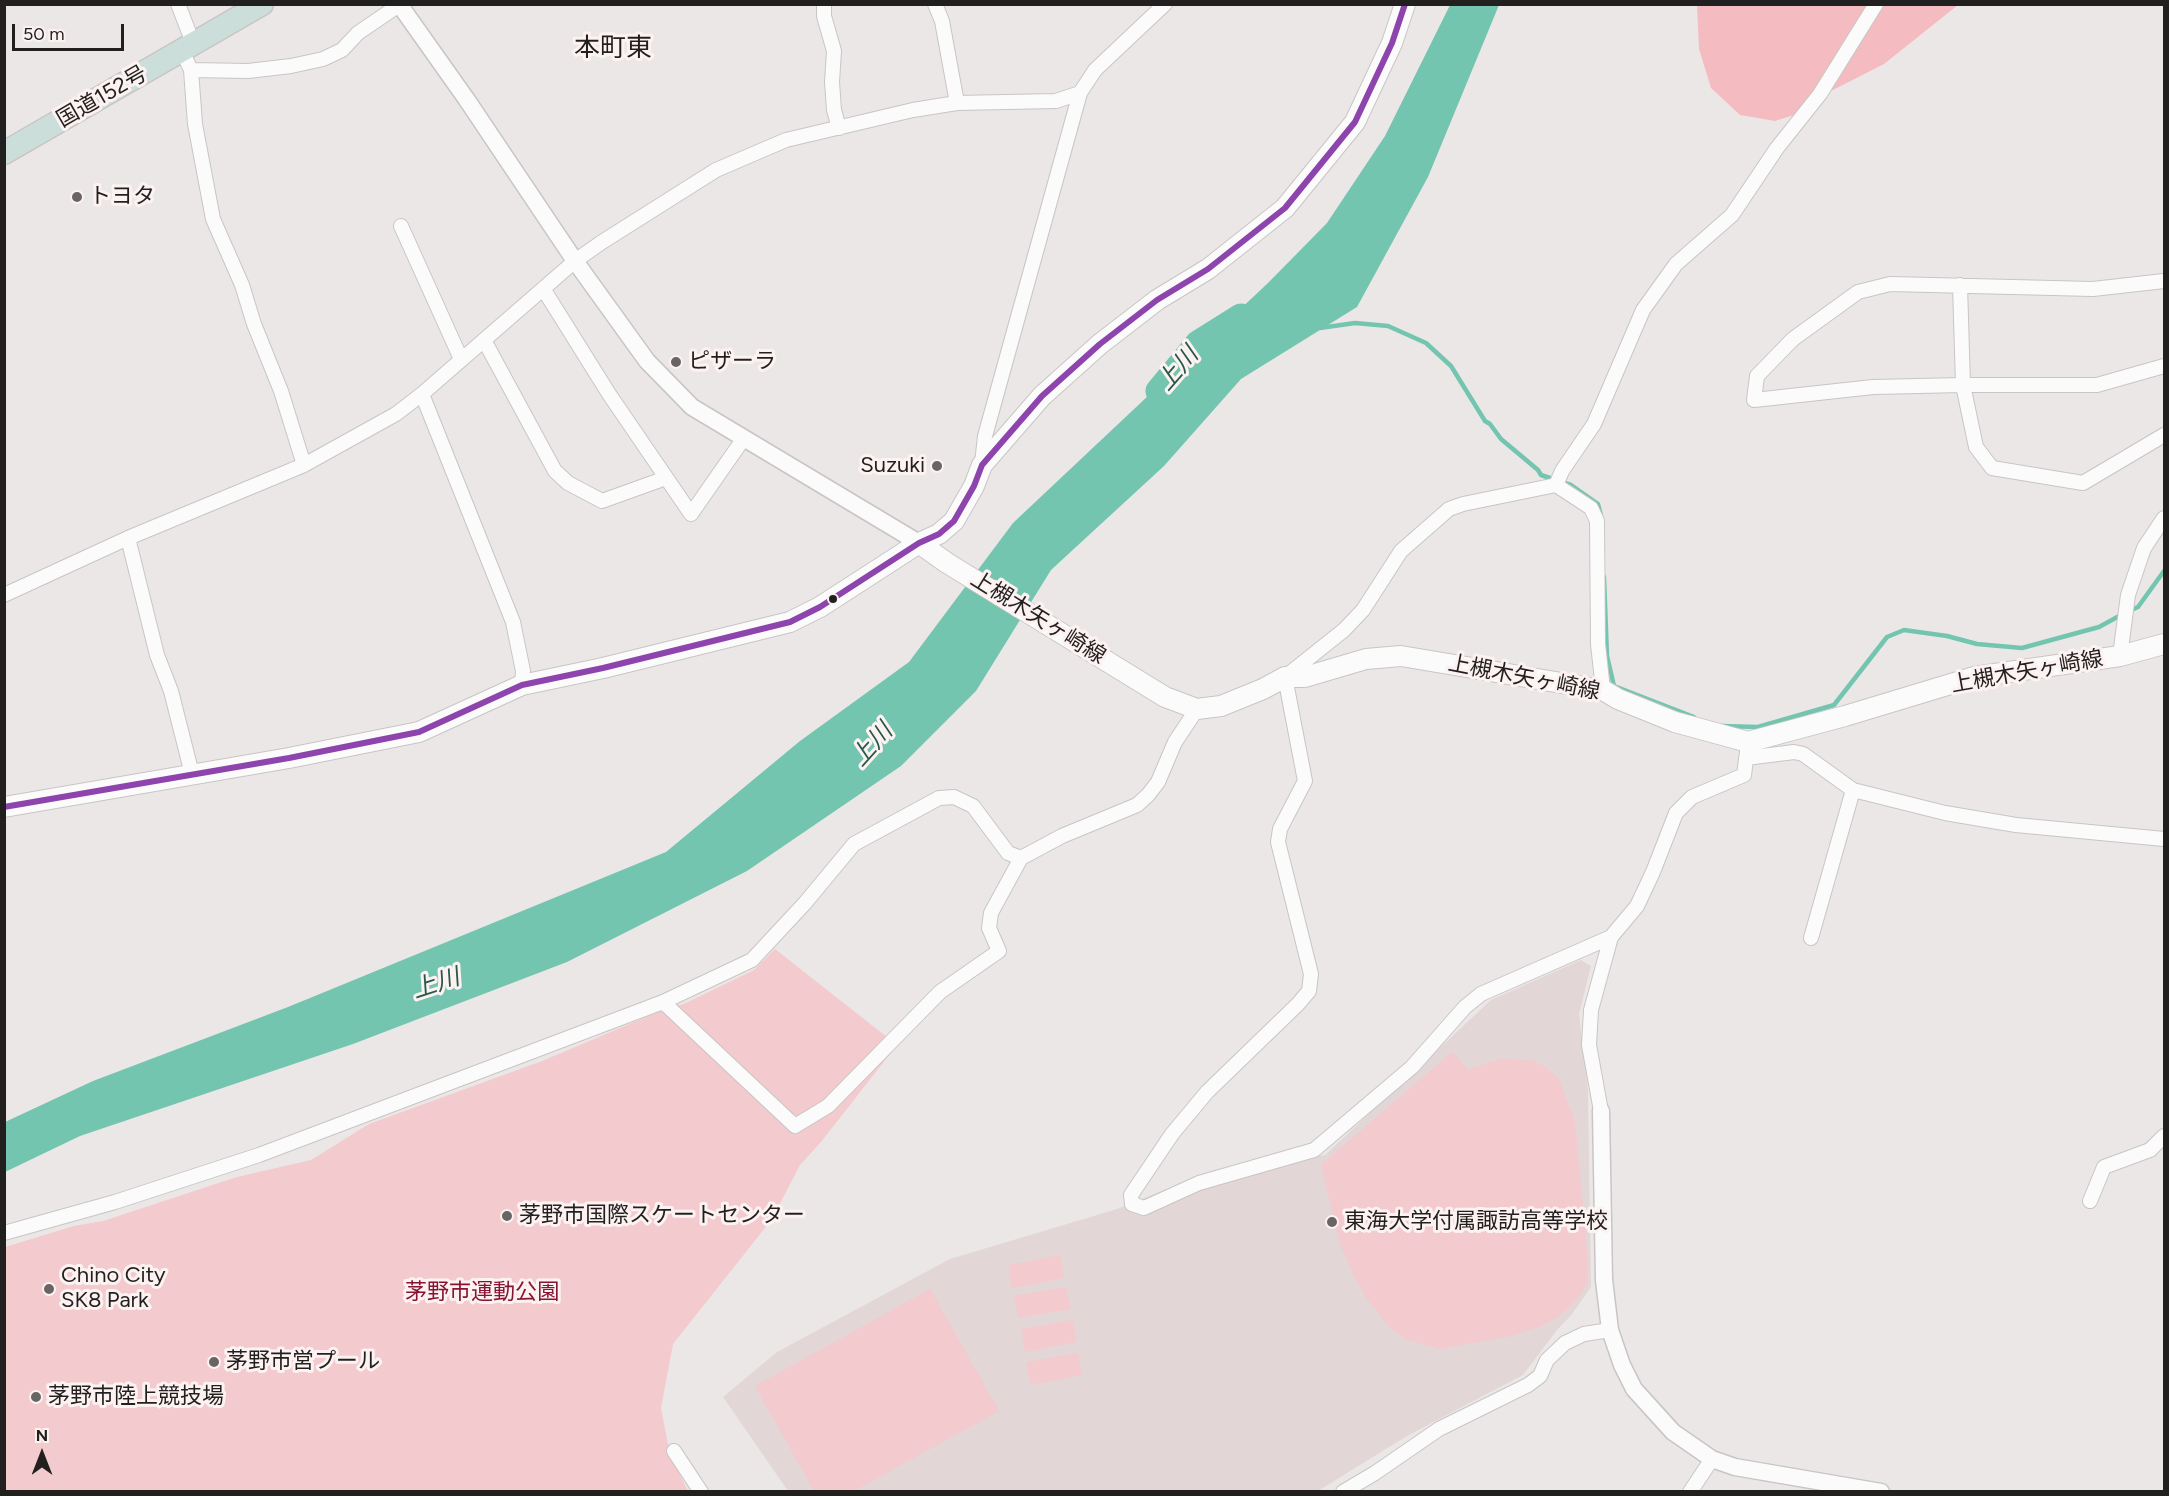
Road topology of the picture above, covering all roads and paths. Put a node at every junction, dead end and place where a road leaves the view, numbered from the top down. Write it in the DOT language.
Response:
graph roads {
  1 [pos="178,4"];
  2 [pos="262,4"];
  3 [pos="824,4"];
  4 [pos="935,4"];
  5 [pos="1166,4"];
  6 [pos="1405,4"];
  7 [pos="1876,4"];
  8 [pos="399,5"];
  9 [pos="189,55"];
  10 [pos="1080,93"];
  11 [pos="957,103"];
  12 [pos="839,128"];
  13 [pos="4,153"];
  14 [pos="401,226"];
  15 [pos="575,261"];
  16 [pos="2164,281"];
  17 [pos="1960,285"];
  18 [pos="544,290"];
  19 [pos="484,340"];
  20 [pos="461,359"];
  21 [pos="2164,366"];
  22 [pos="1963,385"];
  23 [pos="422,394"];
  24 [pos="2164,435"];
  25 [pos="744,438"];
  26 [pos="304,465"];
  27 [pos="982,465"];
  28 [pos="666,478"];
  29 [pos="1558,480"];
  30 [pos="2164,518"];
  31 [pos="128,538"];
  32 [pos="919,543"];
  33 [pos="4,595"];
  34 [pos="2164,644"];
  35 [pos="2121,646"];
  36 [pos="1285,677"];
  37 [pos="522,685"];
  38 [pos="1603,690"];
  39 [pos="1197,709"];
  40 [pos="1747,750"];
  41 [pos="192,774"];
  42 [pos="1853,790"];
  43 [pos="4,807"];
  44 [pos="2164,839"];
  45 [pos="1022,858"];
  46 [pos="1611,937"];
  47 [pos="1811,938"];
  48 [pos="663,1002"];
  49 [pos="1601,1110"];
  50 [pos="2164,1136"];
  51 [pos="2090,1201"];
  52 [pos="4,1233"];
  53 [pos="1610,1330"];
  54 [pos="674,1451"];
  55 [pos="1712,1459"];
  56 [pos="701,1491"];
  57 [pos="1343,1491"];
  58 [pos="1690,1491"];
  59 [pos="1881,1491"];
  1 -- 9 [label="street"];
  2 -- 9 [label="highway, 国道152号"];
  3 -- 12 [label="street"];
  4 -- 11 [label="street"];
  5 -- 10 [label="street"];
  6 -- 27 [label="main road"];
  7 -- 29 [label="street"];
  8 -- 9 [label="street"];
  8 -- 15 [label="street"];
  9 -- 13 [label="highway, 国道152号"];
  9 -- 26 [label="street"];
  10 -- 11 [label="street"];
  10 -- 27 [label="street"];
  11 -- 12 [label="street"];
  12 -- 15 [label="street"];
  14 -- 20 [label="street"];
  15 -- 18 [label="street"];
  15 -- 25 [label="street"];
  16 -- 17 [label="street"];
  17 -- 22 [label="street"];
  17 -- 22 [label="street"];
  18 -- 19 [label="street"];
  18 -- 28 [label="street"];
  19 -- 20 [label="street"];
  19 -- 28 [label="street"];
  20 -- 23 [label="street"];
  21 -- 22 [label="street"];
  22 -- 24 [label="street"];
  23 -- 26 [label="street"];
  23 -- 37 [label="street"];
  25 -- 28 [label="street"];
  25 -- 32 [label="street"];
  26 -- 31 [label="street"];
  27 -- 32 [label="main road"];
  29 -- 36 [label="street"];
  29 -- 38 [label="street"];
  30 -- 35 [label="street"];
  31 -- 33 [label="street"];
  31 -- 41 [label="street"];
  32 -- 37 [label="main road"];
  32 -- 39 [label="main road, 上槻木矢ヶ崎線"];
  34 -- 35 [label="main road, 上槻木矢ヶ崎線"];
  35 -- 40 [label="main road, 上槻木矢ヶ崎線"];
  36 -- 38 [label="main road, 上槻木矢ヶ崎線"];
  36 -- 39 [label="main road, 上槻木矢ヶ崎線"];
  36 -- 46 [label="street"];
  37 -- 41 [label="main road"];
  38 -- 40 [label="main road, 上槻木矢ヶ崎線"];
  39 -- 45 [label="street"];
  40 -- 42 [label="street"];
  40 -- 46 [label="street"];
  41 -- 43 [label="main road"];
  42 -- 44 [label="street"];
  42 -- 47 [label="street"];
  45 -- 48 [label="street"];
  45 -- 48 [label="street"];
  46 -- 49 [label="street"];
  48 -- 52 [label="street"];
  49 -- 53 [label="street"];
  50 -- 51 [label="street"];
  53 -- 55 [label="street"];
  53 -- 57 [label="street"];
  54 -- 56 [label="street"];
  55 -- 58 [label="street"];
  55 -- 59 [label="street"];
}
